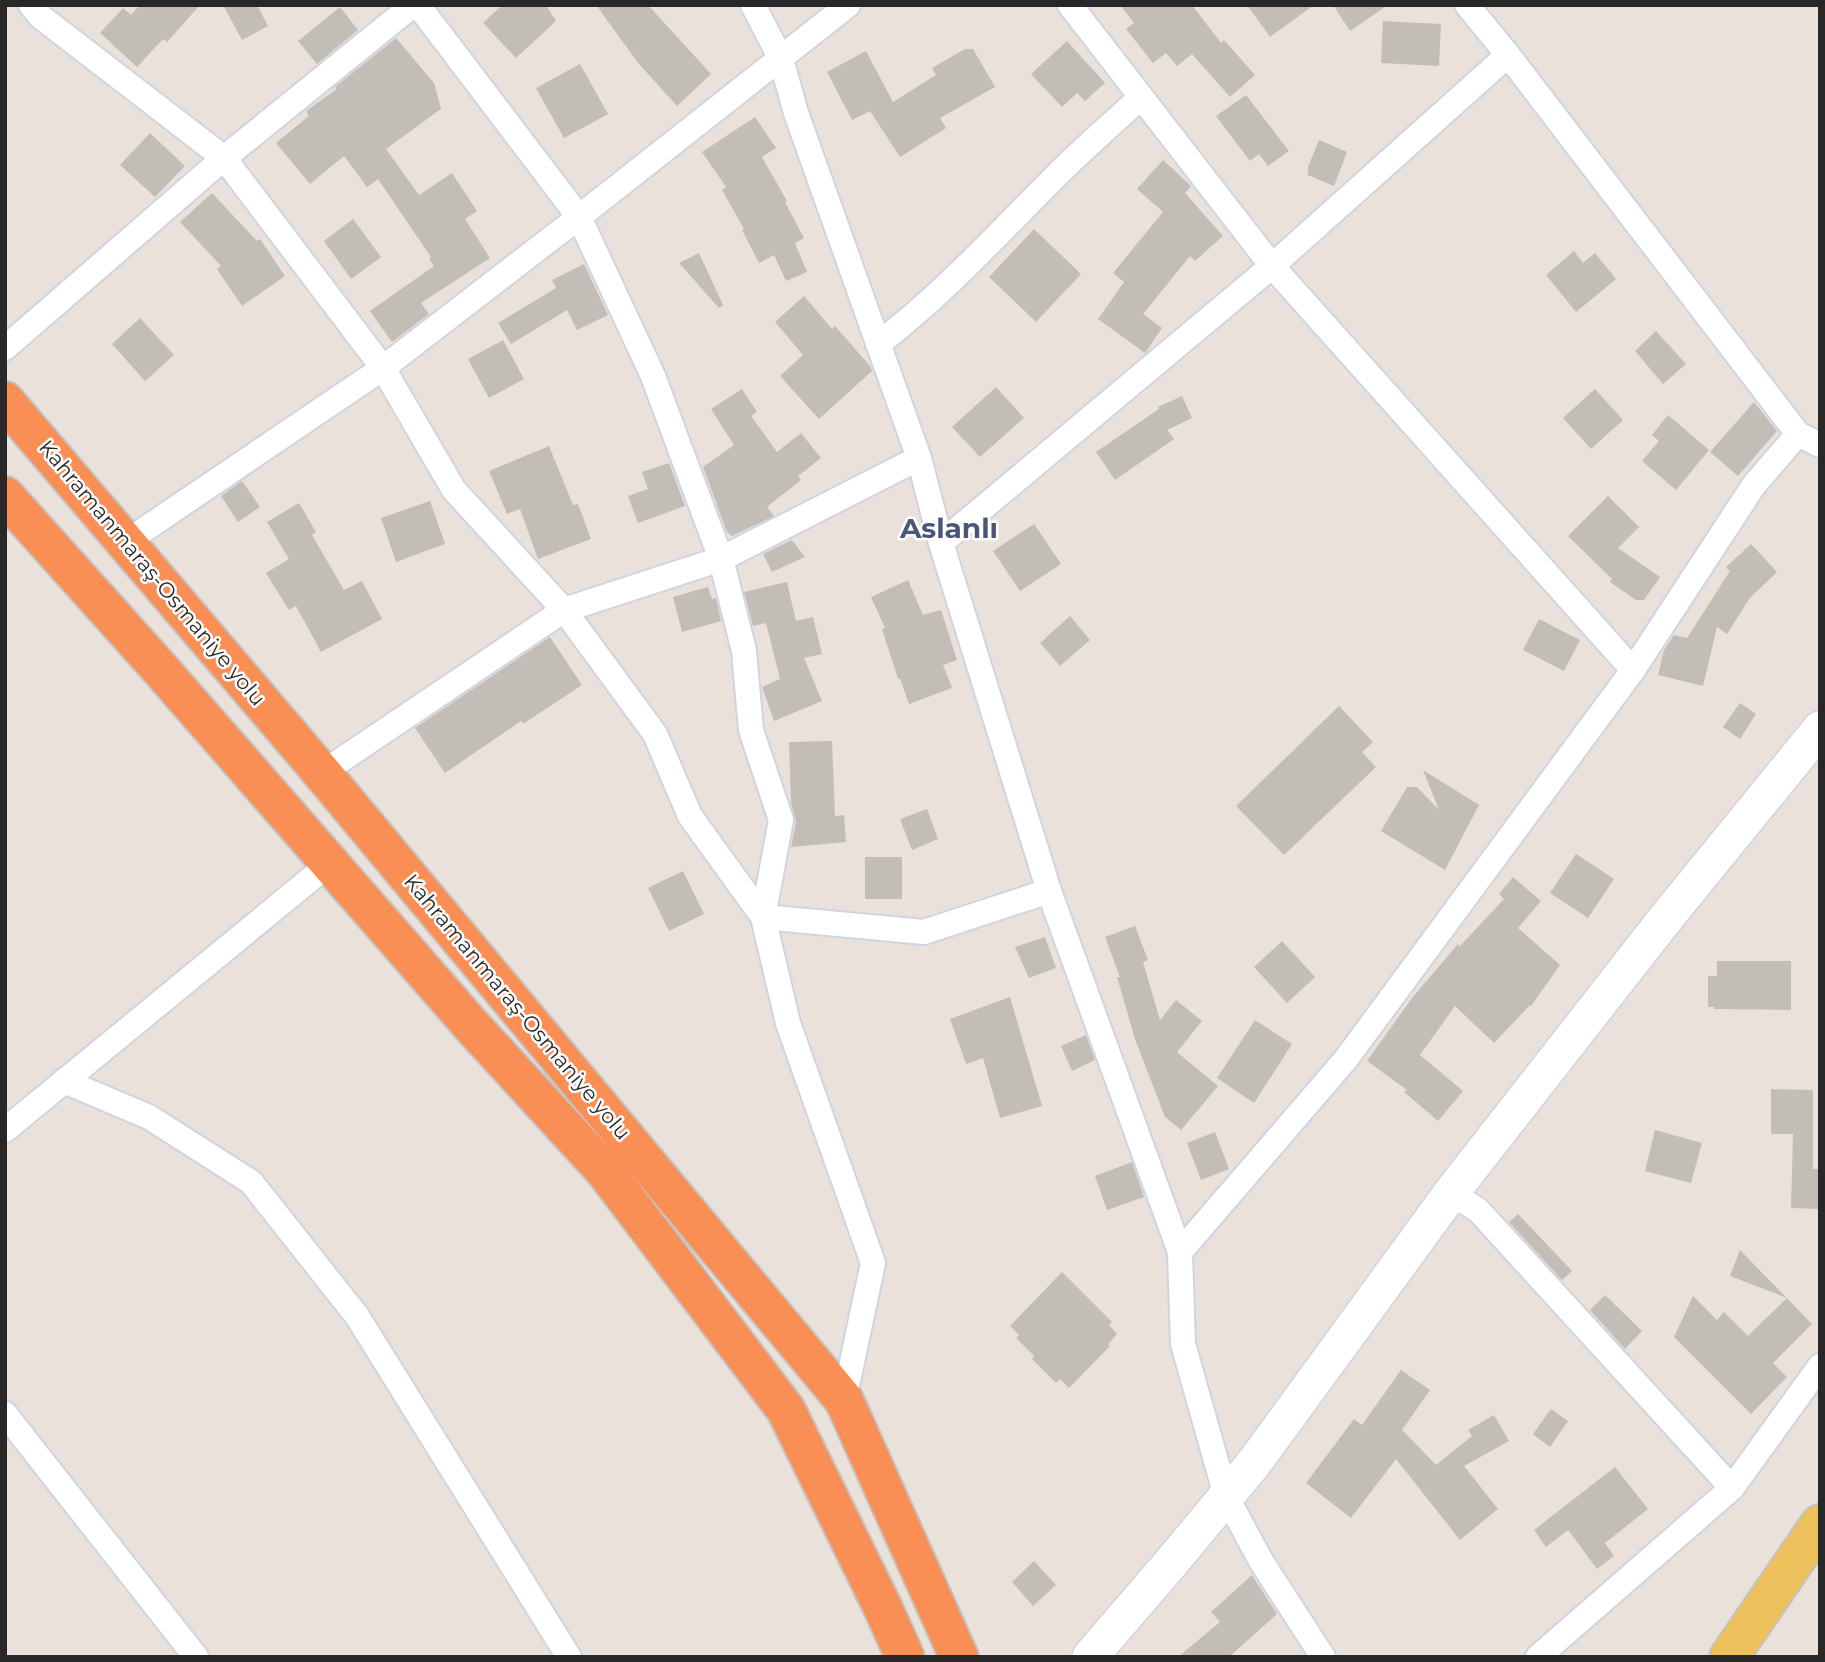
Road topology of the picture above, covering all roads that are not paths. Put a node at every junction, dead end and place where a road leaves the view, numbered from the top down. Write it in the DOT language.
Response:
graph roads {
  1 [pos="31,5"];
  2 [pos="416,5"];
  3 [pos="753,5"];
  4 [pos="848,5"];
  5 [pos="1070,5"];
  6 [pos="1467,5"];
  7 [pos="1508,55"];
  8 [pos="781,59"];
  9 [pos="1141,97"];
  10 [pos="224,158"];
  11 [pos="579,217"];
  12 [pos="1272,266"];
  13 [pos="878,344"];
  14 [pos="5,348"];
  15 [pos="383,369"];
  16 [pos="5,401"];
  17 [pos="1809,440"];
  18 [pos="919,458"];
  19 [pos="5,496"];
  20 [pos="126,542"];
  21 [pos="941,543"];
  22 [pos="721,559"];
  23 [pos="564,610"];
  24 [pos="1633,670"];
  25 [pos="1820,729"];
  26 [pos="322,773"];
  27 [pos="329,864"];
  28 [pos="1049,891"];
  29 [pos="763,916"];
  30 [pos="64,1081"];
  31 [pos="5,1130"];
  32 [pos="1451,1193"];
  33 [pos="1180,1252"];
  34 [pos="1820,1366"];
  35 [pos="844,1400"];
  36 [pos="5,1415"];
  37 [pos="1732,1488"];
  38 [pos="1226,1496"];
  39 [pos="1820,1524"];
  40 [pos="196,1657"];
  41 [pos="569,1657"];
  42 [pos="905,1657"];
  43 [pos="959,1657"];
  44 [pos="1090,1657"];
  45 [pos="1323,1657"];
  46 [pos="1538,1657"];
  47 [pos="1729,1657"];
  1 -- 10 [label="street"];
  2 -- 10 [label="street"];
  2 -- 11 [label="street"];
  3 -- 8 [label="street"];
  4 -- 8 [label="street"];
  5 -- 9 [label="street"];
  6 -- 7 [label="street"];
  7 -- 12 [label="street"];
  7 -- 17 [label="street"];
  8 -- 11 [label="street"];
  8 -- 13 [label="street"];
  9 -- 12 [label="street"];
  9 -- 13 [label="street"];
  10 -- 14 [label="street"];
  10 -- 15 [label="street"];
  11 -- 15 [label="street"];
  11 -- 22 [label="street"];
  12 -- 21 [label="street"];
  12 -- 24 [label="street"];
  13 -- 18 [label="street"];
  15 -- 20 [label="street"];
  15 -- 23 [label="street"];
  16 -- 20 [label="highway, Kahramanmaraş-Osmaniye yolu"];
  17 -- 24 [label="street"];
  18 -- 21 [label="street"];
  18 -- 22 [label="street"];
  19 -- 27 [label="highway, Kahramanmaraş-Osmaniye yolu"];
  20 -- 26 [label="highway, Kahramanmaraş-Osmaniye yolu"];
  21 -- 28 [label="street"];
  22 -- 23 [label="street"];
  22 -- 29 [label="street"];
  23 -- 26 [label="street"];
  23 -- 29 [label="street"];
  24 -- 33 [label="street"];
  25 -- 32 [label="street"];
  26 -- 35 [label="highway, Kahramanmaraş-Osmaniye yolu"];
  27 -- 30 [label="street"];
  27 -- 42 [label="highway, Kahramanmaraş-Osmaniye yolu"];
  28 -- 29 [label="street"];
  28 -- 33 [label="street"];
  29 -- 35 [label="street"];
  30 -- 31 [label="street"];
  30 -- 41 [label="street"];
  32 -- 37 [label="street"];
  32 -- 38 [label="street"];
  33 -- 38 [label="street"];
  34 -- 37 [label="street"];
  35 -- 43 [label="highway, Kahramanmaraş-Osmaniye yolu"];
  36 -- 40 [label="street"];
  37 -- 46 [label="street"];
  38 -- 44 [label="street"];
  38 -- 45 [label="street"];
  39 -- 47 [label="main road"];
}
